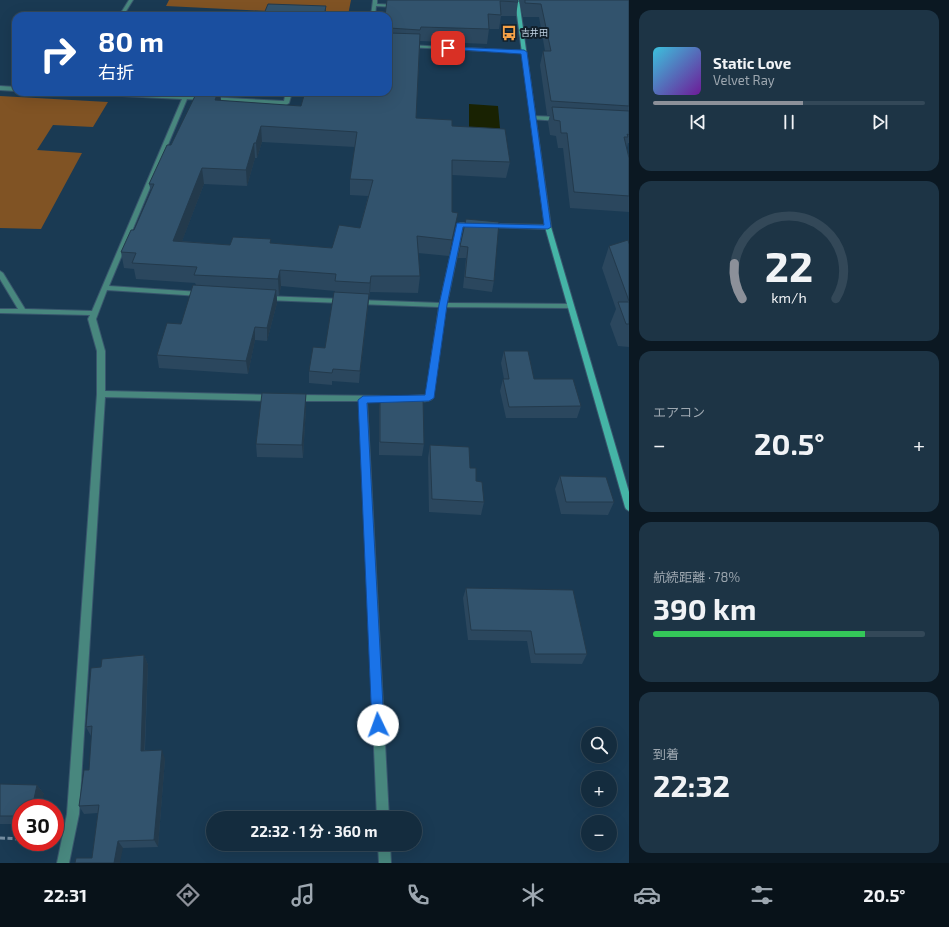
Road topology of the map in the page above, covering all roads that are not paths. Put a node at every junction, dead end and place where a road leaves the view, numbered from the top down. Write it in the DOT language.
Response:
graph roads {
  1 [pos="131,0"];
  2 [pos="517,0"];
  3 [pos="375,3"];
  4 [pos="405,7"];
  5 [pos="510,10"];
  6 [pos="518,10"];
  7 [pos="124,12"];
  8 [pos="392,45"];
  9 [pos="524,52"];
  10 [pos="0,88"];
  11 [pos="12,89"];
  12 [pos="164,96"];
  13 [pos="288,96"];
  14 [pos="185,97"];
  15 [pos="532,118"];
  16 [pos="570,120"];
  17 [pos="548,227"];
  18 [pos="0,273"];
  19 [pos="106,288"];
  20 [pos="207,295"];
  21 [pos="262,298"];
  22 [pos="443,305"];
  23 [pos="571,306"];
  24 [pos="0,311"];
  25 [pos="22,312"];
  26 [pos="95,313"];
  27 [pos="101,394"];
  28 [pos="363,400"];
  29 [pos="629,507"];
  30 [pos="383,811"];
  31 [pos="384,851"];
  32 [pos="63,863"];
  33 [pos="385,863"];
  1 -- 7 [label="street"];
  2 -- 6 [label="street"];
  3 -- 4 [label="street"];
  5 -- 6 [label="street"];
  6 -- 9 [label="street"];
  8 -- 9 [label="street"];
  9 -- 15 [label="street"];
  10 -- 11 [label="street"];
  12 -- 14 [label="street"];
  13 -- 14 [label="street"];
  14 -- 19 [label="street"];
  15 -- 16 [label="street"];
  15 -- 17 [label="street"];
  17 -- 22 [label="street"];
  17 -- 23 [label="street"];
  18 -- 25 [label="street"];
  19 -- 20 [label="street"];
  19 -- 26 [label="street"];
  21 -- 22 [label="street"];
  22 -- 23 [label="street"];
  22 -- 28 [label="street"];
  23 -- 29 [label="street"];
  24 -- 25 [label="street"];
  25 -- 26 [label="street"];
  26 -- 27 [label="street"];
  27 -- 28 [label="street"];
  27 -- 32 [label="street"];
  28 -- 30 [label="street"];
  31 -- 33 [label="street"];
}
